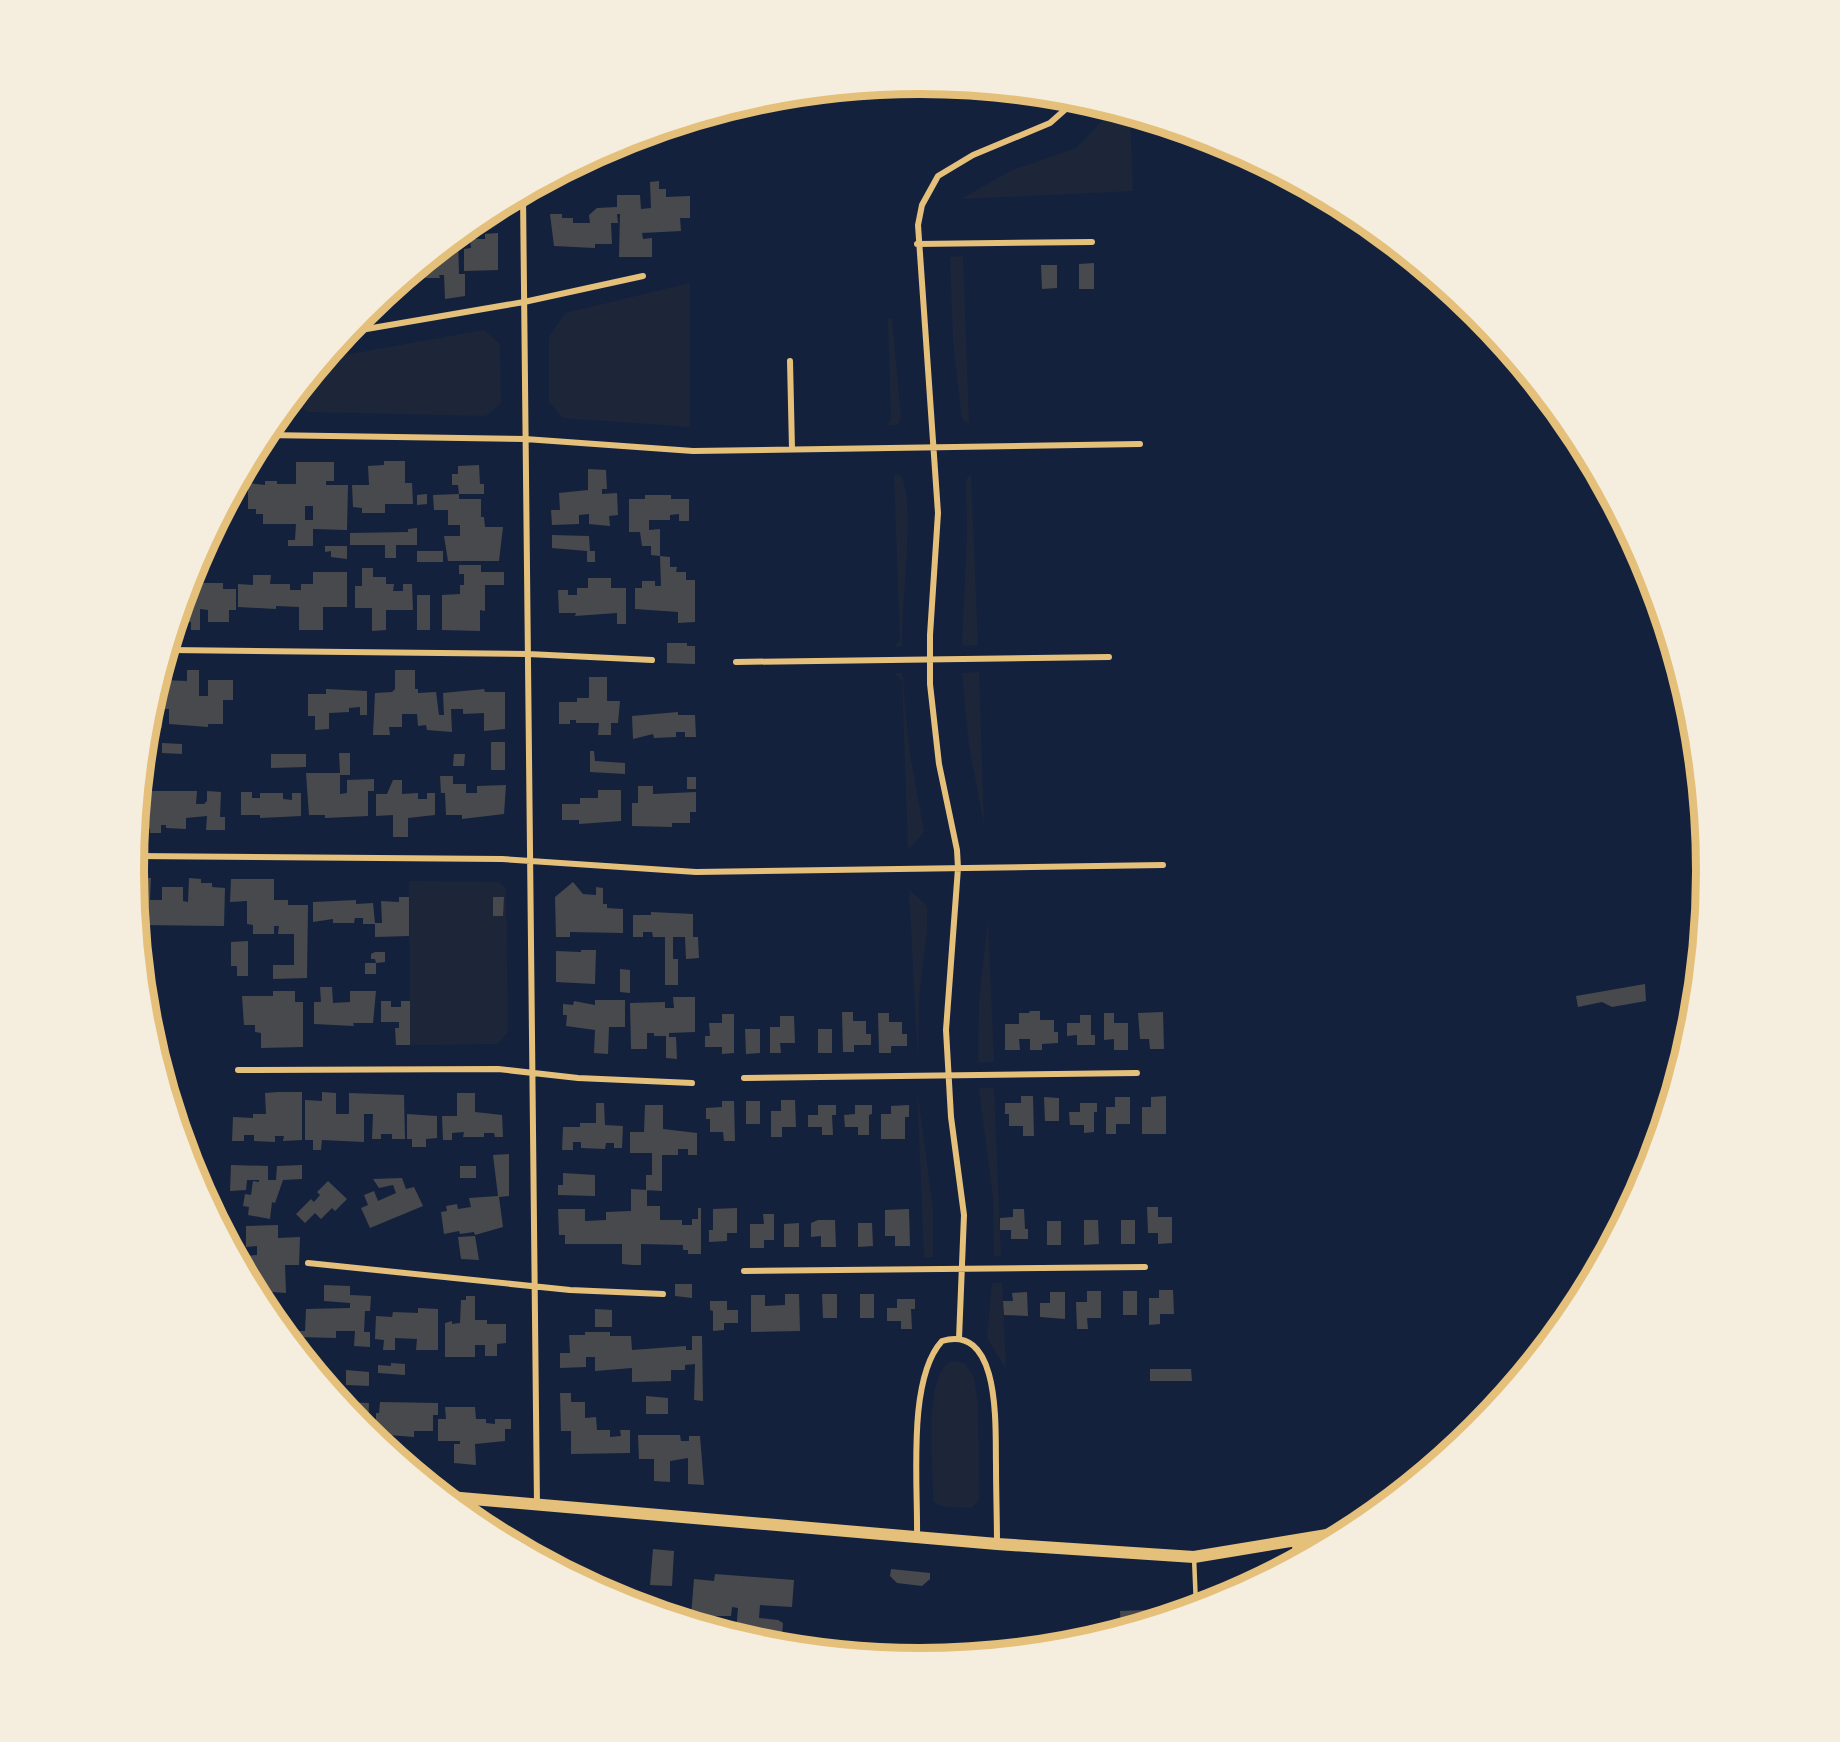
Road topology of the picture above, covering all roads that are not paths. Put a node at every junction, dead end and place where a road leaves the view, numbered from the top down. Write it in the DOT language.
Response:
graph roads {
  1 [pos="1067,108"];
  2 [pos="523,204"];
  3 [pos="1092,242"];
  4 [pos="917,244"];
  5 [pos="643,276"];
  6 [pos="524,302"];
  7 [pos="364,329"];
  8 [pos="790,361"];
  9 [pos="278,434"];
  10 [pos="525,439"];
  11 [pos="1140,444"];
  12 [pos="936,448"];
  13 [pos="792,449"];
  14 [pos="176,650"];
  15 [pos="528,654"];
  16 [pos="1109,657"];
  17 [pos="652,660"];
  18 [pos="930,660"];
  19 [pos="736,662"];
  20 [pos="144,856"];
  21 [pos="530,861"];
  22 [pos="1163,865"];
  23 [pos="958,868"];
  24 [pos="238,1070"];
  25 [pos="532,1073"];
  26 [pos="1137,1073"];
  27 [pos="948,1075"];
  28 [pos="744,1078"];
  29 [pos="692,1083"];
  30 [pos="308,1263"];
  31 [pos="1145,1267"];
  32 [pos="963,1269"];
  33 [pos="744,1271"];
  34 [pos="535,1285"];
  35 [pos="663,1294"];
  36 [pos="959,1339"];
  37 [pos="463,1498"];
  38 [pos="537,1505"];
  39 [pos="917,1535"];
  40 [pos="1318,1537"];
  41 [pos="1294,1541"];
  42 [pos="997,1544"];
  43 [pos="1296,1550"];
  44 [pos="1194,1557"];
  45 [pos="1196,1596"];
  1 -- 4 [label="street"];
  2 -- 6 [label="street"];
  3 -- 4 [label="street"];
  4 -- 12 [label="street"];
  5 -- 6 [label="street"];
  6 -- 7 [label="street"];
  6 -- 10 [label="street"];
  8 -- 13 [label="street"];
  9 -- 10 [label="street"];
  10 -- 13 [label="street"];
  10 -- 15 [label="street"];
  11 -- 12 [label="street"];
  12 -- 13 [label="street"];
  12 -- 18 [label="street"];
  14 -- 15 [label="street"];
  15 -- 17 [label="street"];
  15 -- 21 [label="street"];
  16 -- 18 [label="street"];
  18 -- 19 [label="street"];
  18 -- 23 [label="street"];
  20 -- 21 [label="street"];
  21 -- 23 [label="street"];
  21 -- 25 [label="street"];
  22 -- 23 [label="street"];
  23 -- 27 [label="street"];
  24 -- 25 [label="street"];
  25 -- 29 [label="street"];
  25 -- 34 [label="street"];
  26 -- 27 [label="street"];
  27 -- 28 [label="street"];
  27 -- 32 [label="street"];
  30 -- 34 [label="street"];
  31 -- 32 [label="street"];
  32 -- 33 [label="street"];
  32 -- 36 [label="street"];
  34 -- 35 [label="street"];
  34 -- 38 [label="street"];
  36 -- 39 [label="street"];
  36 -- 42 [label="street"];
  37 -- 38 [label="main road"];
  38 -- 39 [label="main road"];
  39 -- 42 [label="main road"];
  40 -- 41 [label="main road"];
  41 -- 43 [label="street"];
  41 -- 44 [label="main road"];
  42 -- 44 [label="main road"];
  44 -- 45 [label="lane"];
}
